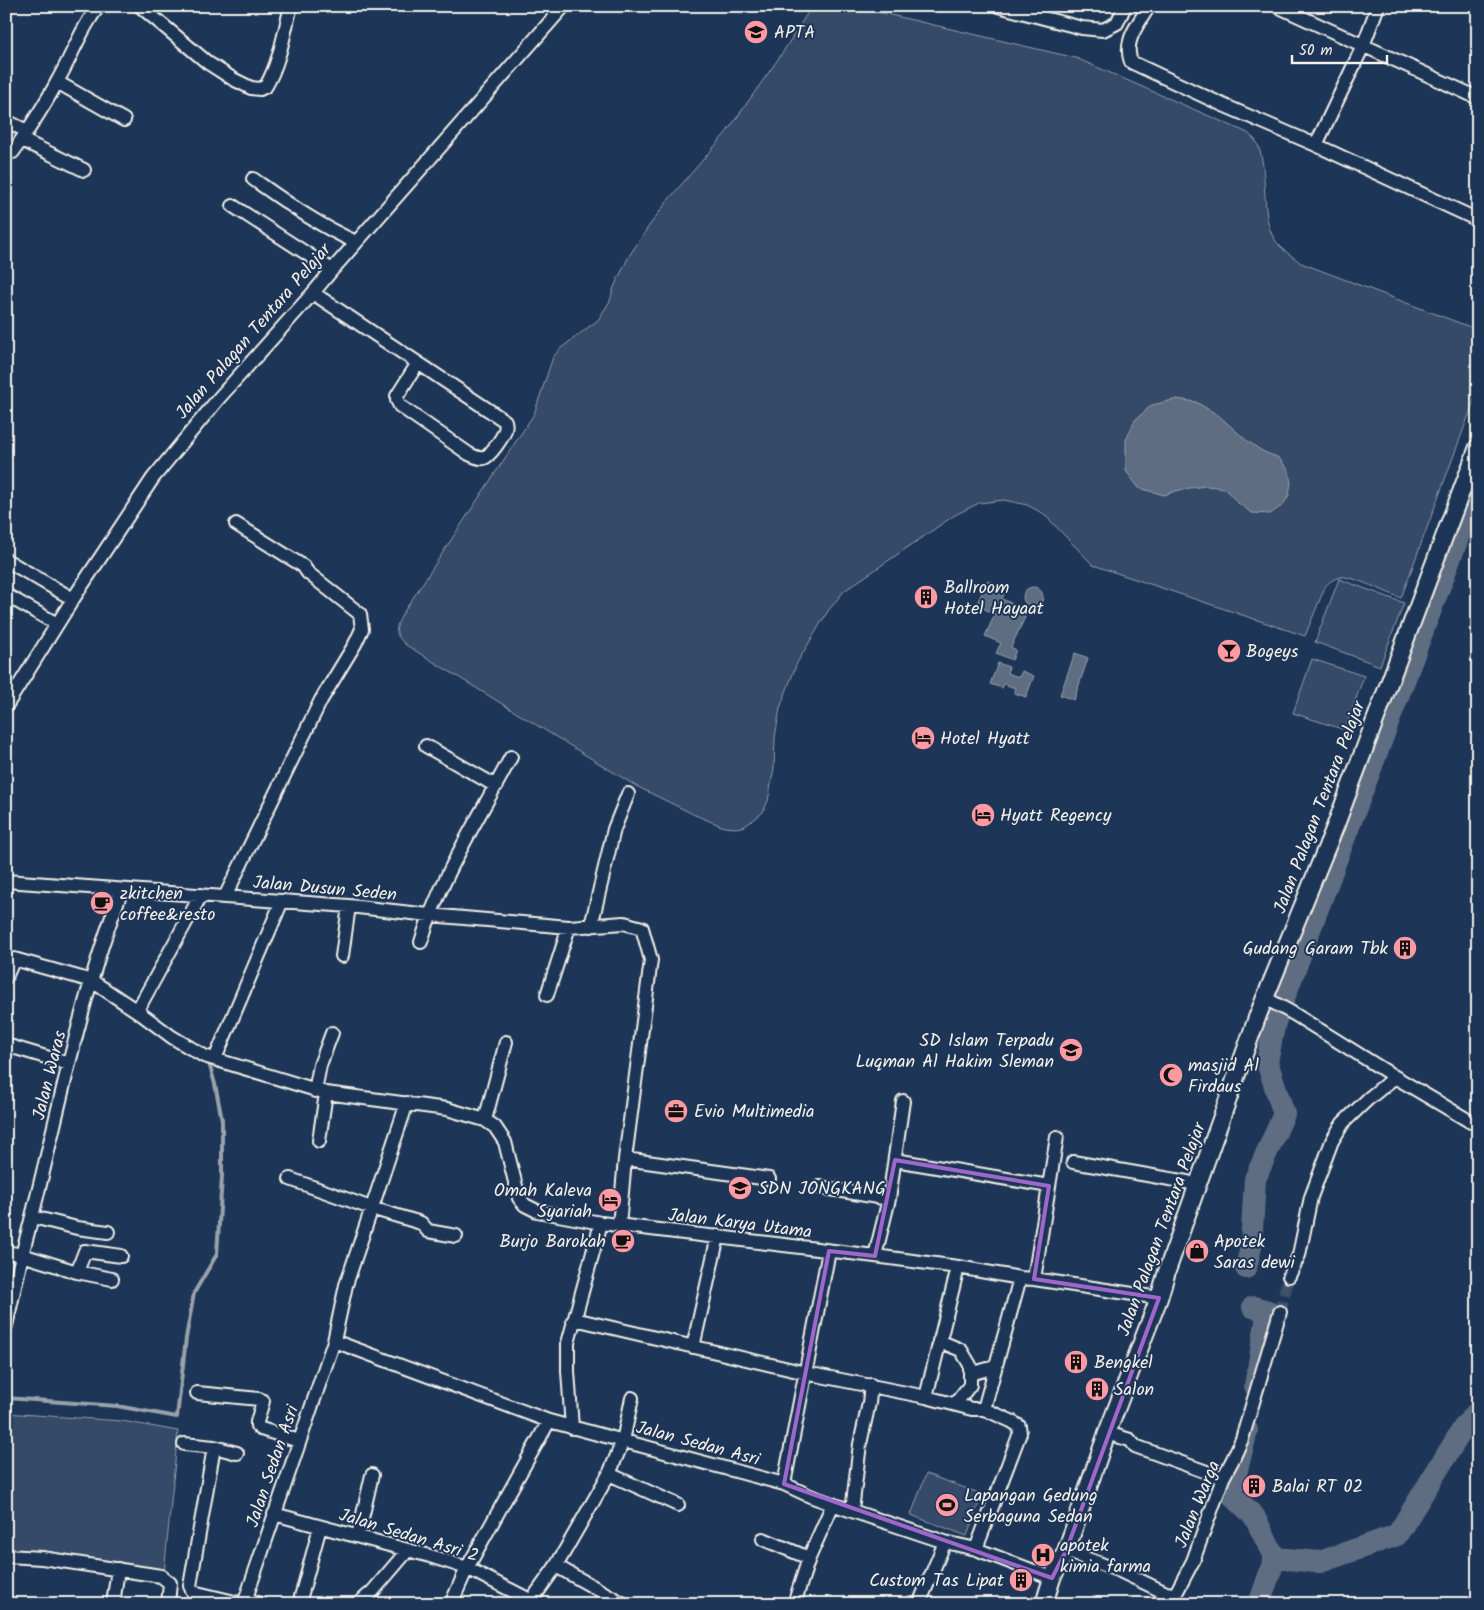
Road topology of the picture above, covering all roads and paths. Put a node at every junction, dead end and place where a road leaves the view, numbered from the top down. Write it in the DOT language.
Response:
graph roads {
  1 [pos="99,6"];
  2 [pos="140,6"];
  3 [pos="291,6"];
  4 [pos="564,6"];
  5 [pos="998,6"];
  6 [pos="1125,6"];
  7 [pos="1149,6"];
  8 [pos="1277,6"];
  9 [pos="1378,6"];
  10 [pos="1363,46"];
  11 [pos="58,82"];
  12 [pos="1478,98"];
  13 [pos="124,120"];
  14 [pos="6,121"];
  15 [pos="24,136"];
  16 [pos="1316,144"];
  17 [pos="14,152"];
  18 [pos="84,170"];
  19 [pos="253,179"];
  20 [pos="233,206"];
  21 [pos="1478,220"];
  22 [pos="356,242"];
  23 [pos="332,270"];
  24 [pos="313,294"];
  25 [pos="418,363"];
  26 [pos="1478,447"];
  27 [pos="236,524"];
  28 [pos="6,560"];
  29 [pos="6,595"];
  30 [pos="73,599"];
  31 [pos="58,624"];
  32 [pos="6,706"];
  33 [pos="426,746"];
  34 [pos="511,757"];
  35 [pos="496,786"];
  36 [pos="628,794"];
  37 [pos="6,881"];
  38 [pos="122,890"];
  39 [pos="201,895"];
  40 [pos="225,897"];
  41 [pos="282,901"];
  42 [pos="349,906"];
  43 [pos="429,915"];
  44 [pos="591,926"];
  45 [pos="569,927"];
  46 [pos="421,942"];
  47 [pos="342,956"];
  48 [pos="10,957"];
  49 [pos="6,977"];
  50 [pos="92,981"];
  51 [pos="547,995"];
  52 [pos="1270,1001"];
  53 [pos="137,1011"];
  54 [pos="332,1033"];
  55 [pos="506,1042"];
  56 [pos="6,1046"];
  57 [pos="211,1058"];
  58 [pos="69,1064"];
  59 [pos="1395,1077"];
  60 [pos="320,1092"];
  61 [pos="903,1101"];
  62 [pos="407,1103"];
  63 [pos="485,1120"];
  64 [pos="1478,1121"];
  65 [pos="1057,1137"];
  66 [pos="319,1141"];
  67 [pos="625,1159"];
  68 [pos="895,1160"];
  69 [pos="1073,1162"];
  70 [pos="290,1179"];
  71 [pos="769,1180"];
  72 [pos="1049,1186"];
  73 [pos="1198,1186"];
  74 [pos="819,1187"];
  75 [pos="889,1199"];
  76 [pos="371,1208"];
  77 [pos="33,1217"];
  78 [pos="601,1223"];
  79 [pos="619,1226"];
  80 [pos="108,1232"];
  81 [pos="456,1236"];
  82 [pos="718,1236"];
  83 [pos="829,1251"];
  84 [pos="6,1252"];
  85 [pos="22,1256"];
  86 [pos="121,1256"];
  87 [pos="874,1256"];
  88 [pos="958,1267"];
  89 [pos="77,1272"];
  90 [pos="1289,1276"];
  91 [pos="1020,1278"];
  92 [pos="112,1279"];
  93 [pos="1034,1279"];
  94 [pos="1159,1298"];
  95 [pos="1280,1312"];
  96 [pos="573,1321"];
  97 [pos="6,1326"];
  98 [pos="334,1341"];
  99 [pos="939,1341"];
  100 [pos="693,1347"];
  101 [pos="996,1367"];
  102 [pos="806,1373"];
  103 [pos="970,1374"];
  104 [pos="871,1385"];
  105 [pos="197,1392"];
  106 [pos="926,1397"];
  107 [pos="632,1398"];
  108 [pos="955,1404"];
  109 [pos="984,1409"];
  110 [pos="549,1421"];
  111 [pos="572,1428"];
  112 [pos="1107,1434"];
  113 [pos="299,1441"];
  114 [pos="623,1441"];
  115 [pos="184,1444"];
  116 [pos="214,1447"];
  117 [pos="237,1453"];
  118 [pos="609,1474"];
  119 [pos="372,1475"];
  120 [pos="1223,1478"];
  121 [pos="784,1484"];
  122 [pos="833,1504"];
  123 [pos="678,1505"];
  124 [pos="852,1511"];
  125 [pos="274,1514"];
  126 [pos="320,1527"];
  127 [pos="358,1536"];
  128 [pos="762,1539"];
  129 [pos="945,1542"];
  130 [pos="976,1549"];
  131 [pos="408,1550"];
  132 [pos="1066,1551"];
  133 [pos="6,1556"];
  134 [pos="809,1558"];
  135 [pos="556,1566"];
  136 [pos="467,1568"];
  137 [pos="118,1569"];
  138 [pos="1052,1578"];
  139 [pos="244,1602"];
  140 [pos="530,1602"];
  141 [pos="1046,1603"];
  142 [pos="113,1604"];
  143 [pos="168,1604"];
  144 [pos="261,1604"];
  145 [pos="300,1604"];
  146 [pos="358,1604"];
  147 [pos="451,1604"];
  148 [pos="624,1604"];
  149 [pos="794,1604"];
  150 [pos="919,1604"];
  1 -- 11 [label="street"];
  2 -- 3 [label="street"];
  4 -- 22 [label="street, Jalan Palagan Tentara Pelajar"];
  5 -- 6 [label="street"];
  7 -- 16 [label="street"];
  8 -- 10 [label="street"];
  9 -- 10 [label="street"];
  10 -- 12 [label="street"];
  10 -- 16 [label="street"];
  11 -- 13 [label="street"];
  11 -- 15 [label="street"];
  14 -- 15 [label="street"];
  15 -- 17 [label="street"];
  15 -- 18 [label="street"];
  16 -- 21 [label="street"];
  19 -- 22 [label="street"];
  20 -- 23 [label="street"];
  22 -- 23 [label="street, Jalan Palagan Tentara Pelajar"];
  23 -- 24 [label="street, Jalan Palagan Tentara Pelajar"];
  24 -- 25 [label="street"];
  24 -- 30 [label="street, Jalan Palagan Tentara Pelajar"];
  25 -- 25 [label="street"];
  26 -- 52 [label="main road, Jalan Palagan Tentara Pelajar"];
  27 -- 40 [label="street"];
  28 -- 30 [label="street"];
  29 -- 31 [label="street"];
  30 -- 31 [label="street, Jalan Palagan Tentara Pelajar"];
  31 -- 32 [label="street, Jalan Palagan Tentara Pelajar"];
  33 -- 35 [label="street"];
  34 -- 35 [label="street"];
  35 -- 43 [label="street"];
  36 -- 44 [label="street"];
  37 -- 38 [label="street, Jalan Dusun Seden"];
  38 -- 39 [label="street, Jalan Dusun Seden"];
  38 -- 50 [label="street, Jalan Waras"];
  39 -- 40 [label="street, Jalan Dusun Seden"];
  39 -- 53 [label="street"];
  40 -- 41 [label="street, Jalan Dusun Seden"];
  41 -- 42 [label="street, Jalan Dusun Seden"];
  41 -- 57 [label="street"];
  42 -- 43 [label="street, Jalan Dusun Seden"];
  42 -- 47 [label="street"];
  43 -- 45 [label="street, Jalan Dusun Seden"];
  43 -- 46 [label="street"];
  44 -- 45 [label="street, Jalan Dusun Seden"];
  44 -- 67 [label="street, Jalan Dusun Seden"];
  45 -- 51 [label="street"];
  48 -- 49 [label="street"];
  48 -- 50 [label="street"];
  50 -- 53 [label="street"];
  50 -- 58 [label="street, Jalan Waras"];
  52 -- 59 [label="street"];
  52 -- 73 [label="main road, Jalan Palagan Tentara Pelajar"];
  53 -- 57 [label="street"];
  54 -- 60 [label="street"];
  55 -- 63 [label="street"];
  56 -- 58 [label="street"];
  57 -- 60 [label="street"];
  58 -- 77 [label="street, Jalan Waras"];
  59 -- 64 [label="street"];
  59 -- 90 [label="street"];
  60 -- 62 [label="street"];
  60 -- 66 [label="street"];
  61 -- 68 [label="street"];
  62 -- 63 [label="street"];
  62 -- 76 [label="street, Jalan Sedan Asri"];
  63 -- 78 [label="street, Jalan Karya Utama"];
  65 -- 72 [label="street"];
  67 -- 71 [label="street"];
  67 -- 79 [label="street"];
  68 -- 72 [label="street"];
  68 -- 75 [label="street"];
  69 -- 73 [label="street"];
  70 -- 76 [label="street"];
  72 -- 93 [label="street"];
  73 -- 94 [label="main road, Jalan Palagan Tentara Pelajar"];
  74 -- 75 [label="street"];
  75 -- 87 [label="street"];
  76 -- 81 [label="street"];
  76 -- 98 [label="street, Jalan Sedan Asri"];
  77 -- 80 [label="street"];
  77 -- 85 [label="street, Jalan Waras"];
  78 -- 79 [label="street, Jalan Karya Utama"];
  78 -- 96 [label="street"];
  79 -- 82 [label="street, Jalan Karya Utama"];
  82 -- 83 [label="street, Jalan Karya Utama"];
  82 -- 100 [label="street"];
  83 -- 87 [label="street, Jalan Karya Utama"];
  83 -- 102 [label="street"];
  84 -- 85 [label="street"];
  85 -- 89 [label="street"];
  85 -- 97 [label="street, Jalan Waras"];
  86 -- 89 [label="street"];
  87 -- 88 [label="street, Jalan Karya Utama"];
  88 -- 91 [label="street, Jalan Karya Utama"];
  88 -- 99 [label="street"];
  89 -- 92 [label="street"];
  91 -- 93 [label="street, Jalan Karya Utama"];
  91 -- 101 [label="street"];
  93 -- 94 [label="street, Jalan Karya Utama"];
  94 -- 112 [label="main road, Jalan Palagan Tentara Pelajar"];
  95 -- 120 [label="street, Jalan Warga"];
  96 -- 100 [label="street"];
  96 -- 111 [label="street"];
  98 -- 110 [label="street, Jalan Sedan Asri"];
  98 -- 113 [label="street, Jalan Sedan Asri"];
  99 -- 103 [label="street"];
  99 -- 106 [label="street"];
  100 -- 102 [label="street"];
  101 -- 103 [label="street"];
  101 -- 109 [label="street"];
  102 -- 104 [label="street"];
  102 -- 121 [label="street"];
  103 -- 108 [label="street"];
  104 -- 106 [label="street"];
  104 -- 124 [label="street"];
  105 -- 113 [label="street"];
  106 -- 108 [label="street"];
  107 -- 114 [label="street"];
  108 -- 109 [label="street"];
  109 -- 130 [label="street"];
  110 -- 111 [label="street, Jalan Sedan Asri"];
  110 -- 136 [label="street"];
  111 -- 114 [label="street, Jalan Sedan Asri"];
  112 -- 120 [label="street"];
  112 -- 132 [label="main road, Jalan Palagan Tentara Pelajar"];
  113 -- 125 [label="street, Jalan Sedan Asri"];
  114 -- 118 [label="street"];
  114 -- 121 [label="street, Jalan Sedan Asri"];
  115 -- 116 [label="street"];
  116 -- 117 [label="street"];
  116 -- 139 [label="street"];
  118 -- 123 [label="street"];
  118 -- 135 [label="street"];
  119 -- 127 [label="street"];
  120 -- 132 [label="street, Jalan Warga"];
  121 -- 122 [label="street, Jalan Sedan Asri"];
  122 -- 124 [label="street, Jalan Sedan Asri"];
  122 -- 134 [label="street"];
  124 -- 129 [label="street, Jalan Sedan Asri"];
  125 -- 126 [label="street, Jalan Sedan Asri 2"];
  125 -- 139 [label="street, Jalan Sedan Asri"];
  126 -- 127 [label="street, Jalan Sedan Asri 2"];
  126 -- 145 [label="street"];
  127 -- 131 [label="street, Jalan Sedan Asri 2"];
  128 -- 134 [label="street"];
  129 -- 130 [label="street, Jalan Sedan Asri"];
  129 -- 150 [label="street"];
  130 -- 138 [label="street, Jalan Sedan Asri"];
  131 -- 136 [label="street, Jalan Sedan Asri 2"];
  131 -- 146 [label="street"];
  132 -- 138 [label="main road, Jalan Palagan Tentara Pelajar"];
  133 -- 137 [label="street"];
  134 -- 149 [label="street"];
  135 -- 140 [label="street"];
  135 -- 148 [label="street"];
  136 -- 140 [label="street, Jalan Sedan Asri 2"];
  136 -- 147 [label="street"];
  137 -- 142 [label="street"];
  137 -- 143 [label="street"];
  138 -- 141 [label="main road, Jalan Palagan Tentara Pelajar"];
  139 -- 144 [label="street"];
}
